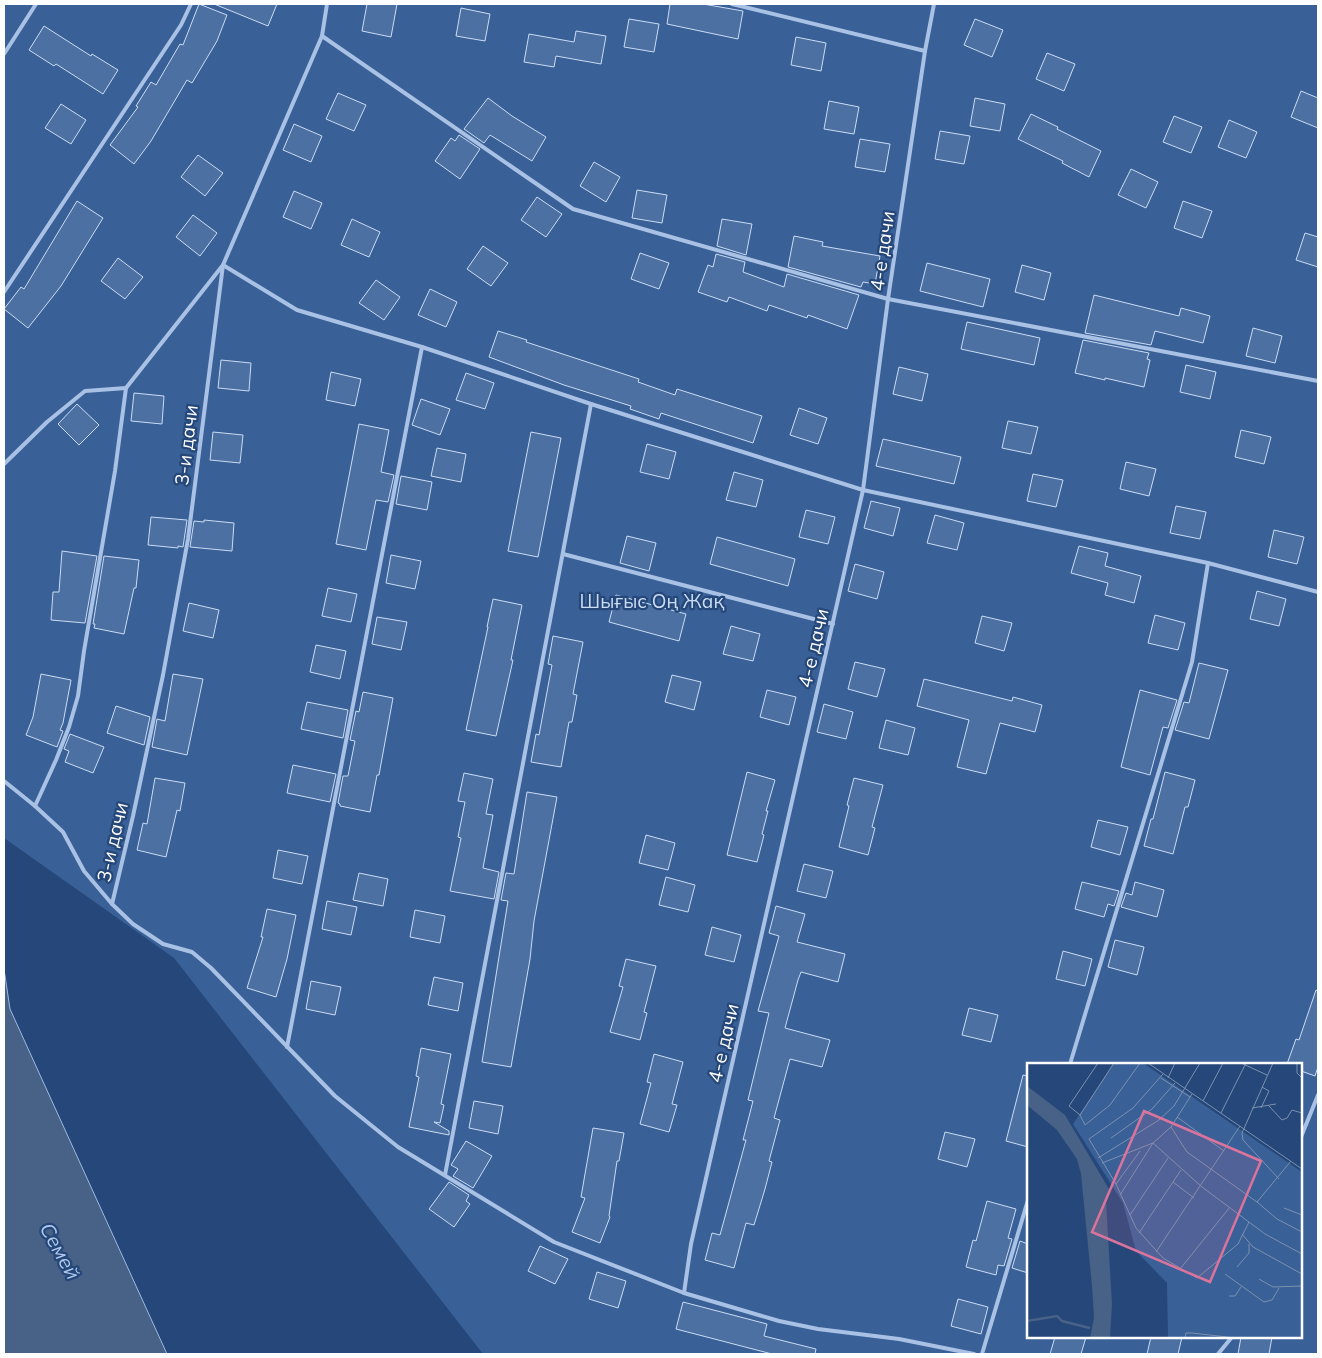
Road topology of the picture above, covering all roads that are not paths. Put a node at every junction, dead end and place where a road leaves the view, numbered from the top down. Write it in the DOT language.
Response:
graph roads {
  1 [pos="36,4"];
  2 [pos="191,4"];
  3 [pos="327,4"];
  4 [pos="732,4"];
  5 [pos="934,4"];
  6 [pos="322,36"];
  7 [pos="925,50"];
  8 [pos="4,54"];
  9 [pos="223,265"];
  10 [pos="4,292"];
  11 [pos="888,299"];
  12 [pos="422,347"];
  13 [pos="1318,381"];
  14 [pos="126,388"];
  15 [pos="591,404"];
  16 [pos="4,464"];
  17 [pos="863,490"];
  18 [pos="563,554"];
  19 [pos="1208,563"];
  20 [pos="1318,592"];
  21 [pos="832,624"];
  22 [pos="4,781"];
  23 [pos="35,806"];
  24 [pos="112,904"];
  25 [pos="287,1047"];
  26 [pos="1070,1063"];
  27 [pos="1318,1095"];
  28 [pos="1302,1135"];
  29 [pos="444,1175"];
  30 [pos="1027,1203"];
  31 [pos="684,1293"];
  32 [pos="1231,1338"];
  33 [pos="974,1354"];
  34 [pos="982,1354"];
  35 [pos="1218,1354"];
  1 -- 8 [label="lane"];
  2 -- 10 [label="lane"];
  3 -- 6 [label="lane, 3-и дачи"];
  4 -- 7 [label="lane"];
  5 -- 7 [label="lane, 4-е дачи"];
  6 -- 9 [label="lane, 3-и дачи"];
  6 -- 11 [label="lane"];
  7 -- 11 [label="lane, 4-е дачи"];
  9 -- 12 [label="lane"];
  9 -- 14 [label="lane"];
  9 -- 24 [label="lane, 3-и дачи"];
  11 -- 13 [label="lane"];
  11 -- 17 [label="lane, 4-е дачи"];
  12 -- 15 [label="lane"];
  12 -- 25 [label="lane"];
  14 -- 16 [label="lane"];
  14 -- 23 [label="lane"];
  15 -- 17 [label="lane"];
  15 -- 18 [label="lane"];
  17 -- 19 [label="lane"];
  17 -- 21 [label="lane, 4-е дачи"];
  18 -- 21 [label="lane"];
  18 -- 29 [label="lane"];
  19 -- 20 [label="lane"];
  19 -- 26 [label="lane"];
  21 -- 31 [label="lane, 4-е дачи"];
  22 -- 23 [label="lane"];
  23 -- 24 [label="lane"];
  24 -- 25 [label="lane"];
  25 -- 29 [label="lane"];
  27 -- 28 [label="lane"];
  29 -- 31 [label="lane"];
  30 -- 34 [label="lane"];
  31 -- 33 [label="lane"];
  32 -- 35 [label="lane"];
}
